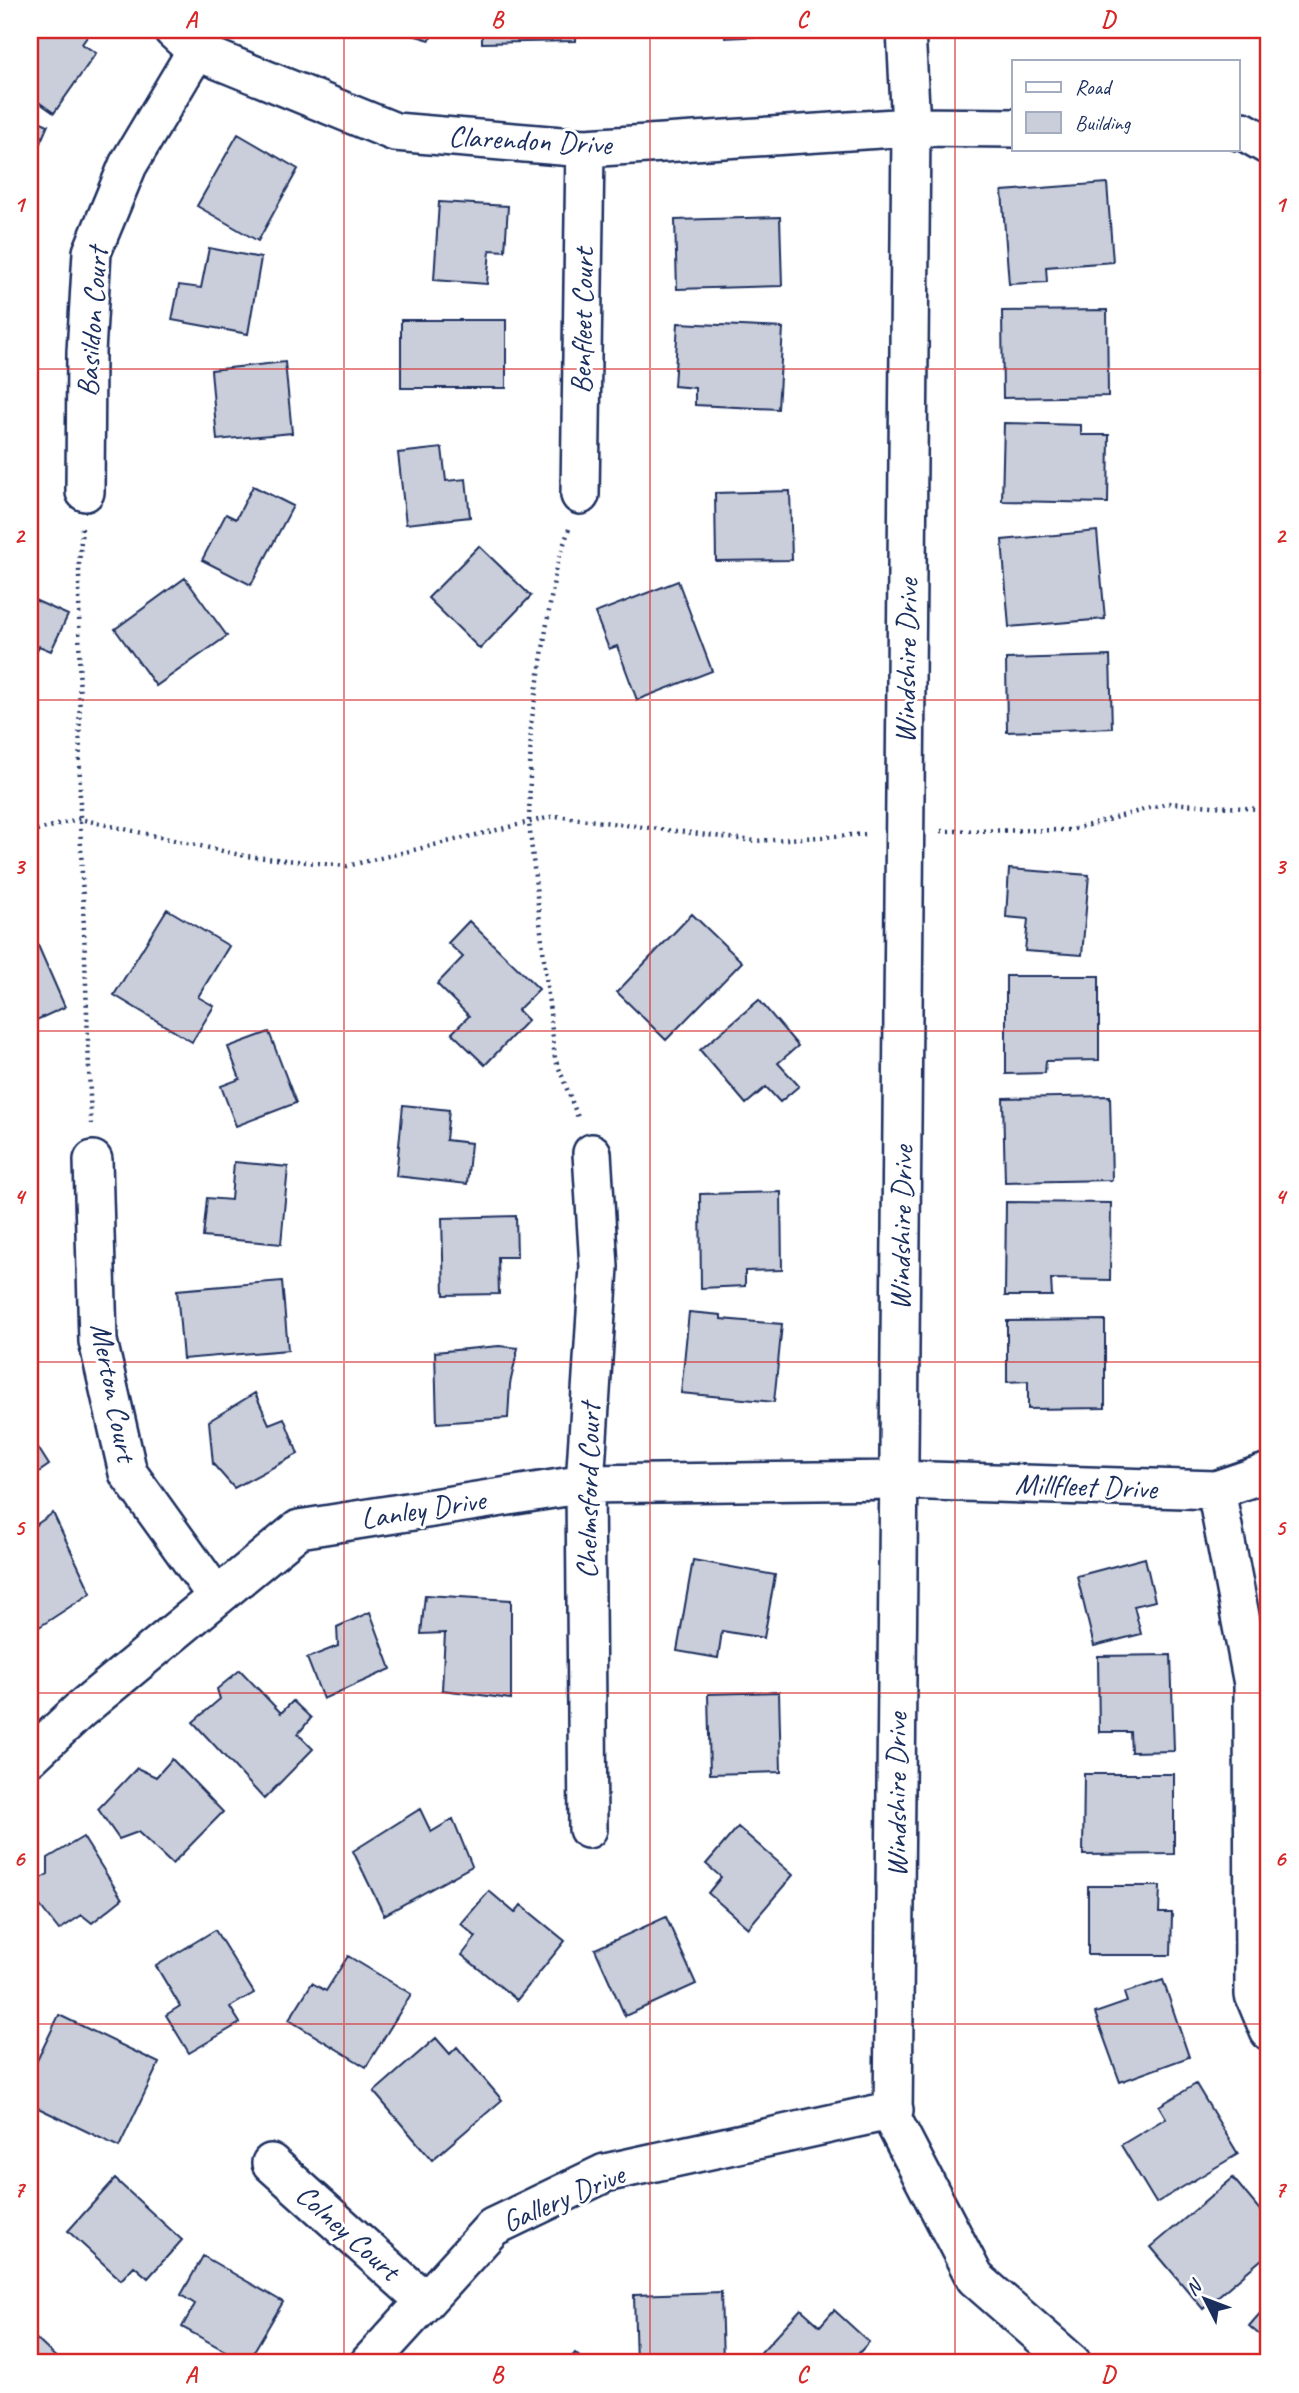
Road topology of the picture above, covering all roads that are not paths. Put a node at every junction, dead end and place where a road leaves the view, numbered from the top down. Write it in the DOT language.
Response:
graph roads {
  1 [pos="906,30"];
  2 [pos="184,40"];
  3 [pos="911,127"];
  4 [pos="1012,128"];
  5 [pos="1240,131"];
  6 [pos="1269,146"];
  7 [pos="584,148"];
  8 [pos="85,492"];
  9 [pos="580,495"];
  10 [pos="592,1153"];
  11 [pos="93,1160"];
  12 [pos="1269,1472"];
  13 [pos="899,1480"];
  14 [pos="585,1484"];
  15 [pos="1216,1490"];
  16 [pos="217,1597"];
  17 [pos="30,1757"];
  18 [pos="588,1829"];
  19 [pos="1269,2031"];
  20 [pos="894,2110"];
  21 [pos="271,2163"];
  22 [pos="425,2301"];
  23 [pos="369,2363"];
  24 [pos="1072,2363"];
  1 -- 3 [label="street, Windshire Drive"];
  2 -- 7 [label="street, Clarendon Drive"];
  2 -- 8 [label="street, Basildon Court"];
  3 -- 4 [label="street"];
  3 -- 7 [label="street, Clarendon Drive"];
  3 -- 13 [label="street, Windshire Drive"];
  5 -- 6 [label="street"];
  7 -- 9 [label="street, Benfleet Court"];
  10 -- 14 [label="street, Chelmsford Court"];
  11 -- 16 [label="street, Merton Court"];
  12 -- 15 [label="street, Millfleet Drive"];
  13 -- 14 [label="street, Lanley Drive"];
  13 -- 15 [label="street, Millfleet Drive"];
  13 -- 20 [label="street, Windshire Drive"];
  14 -- 16 [label="street, Lanley Drive"];
  14 -- 18 [label="street, Chelmsford Court"];
  15 -- 19 [label="street"];
  16 -- 17 [label="street, Lanley Drive"];
  20 -- 22 [label="street, Gallery Drive"];
  20 -- 24 [label="street, Windshire Drive"];
  21 -- 22 [label="street, Colney Court"];
  22 -- 23 [label="street, Gallery Drive"];
}
